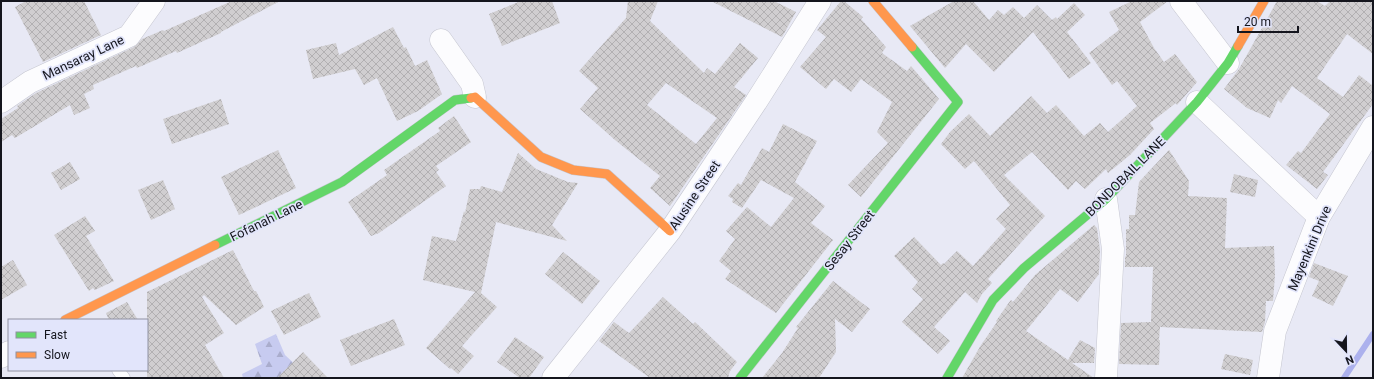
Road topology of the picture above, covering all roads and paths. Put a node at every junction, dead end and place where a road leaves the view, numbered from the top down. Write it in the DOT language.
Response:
graph roads {
  1 [pos="154,1"];
  2 [pos="820,1"];
  3 [pos="873,1"];
  4 [pos="1181,1"];
  5 [pos="1264,1"];
  6 [pos="442,40"];
  7 [pos="1228,63"];
  8 [pos="465,99"];
  9 [pos="1,102"];
  10 [pos="1197,102"];
  11 [pos="1373,127"];
  12 [pos="1106,199"];
  13 [pos="1319,217"];
  14 [pos="670,231"];
  15 [pos="85,309"];
  16 [pos="67,319"];
  17 [pos="90,319"];
  18 [pos="553,378"];
  19 [pos="740,378"];
  20 [pos="947,378"];
  21 [pos="1106,378"];
  22 [pos="1268,378"];
  1 -- 9 [label="street, Mansaray Lane"];
  2 -- 14 [label="street, Alusine Street"];
  3 -- 19 [label="street, Sesay Street"];
  4 -- 7 [label="street"];
  5 -- 7 [label="street, BONDOBAIL LANE"];
  6 -- 8 [label="street"];
  7 -- 10 [label="street, BONDOBAIL LANE"];
  8 -- 14 [label="street"];
  8 -- 15 [label="street, Fofanah Lane"];
  10 -- 12 [label="street, BONDOBAIL LANE"];
  10 -- 13 [label="street"];
  11 -- 13 [label="street, Mayenkini Drive"];
  12 -- 20 [label="street, BONDOBAIL LANE"];
  12 -- 21 [label="street"];
  13 -- 22 [label="street, Mayenkini Drive"];
  14 -- 18 [label="street, Alusine Street"];
  15 -- 16 [label="street, Fofanah Lane"];
  15 -- 17 [label="lane"];
}
